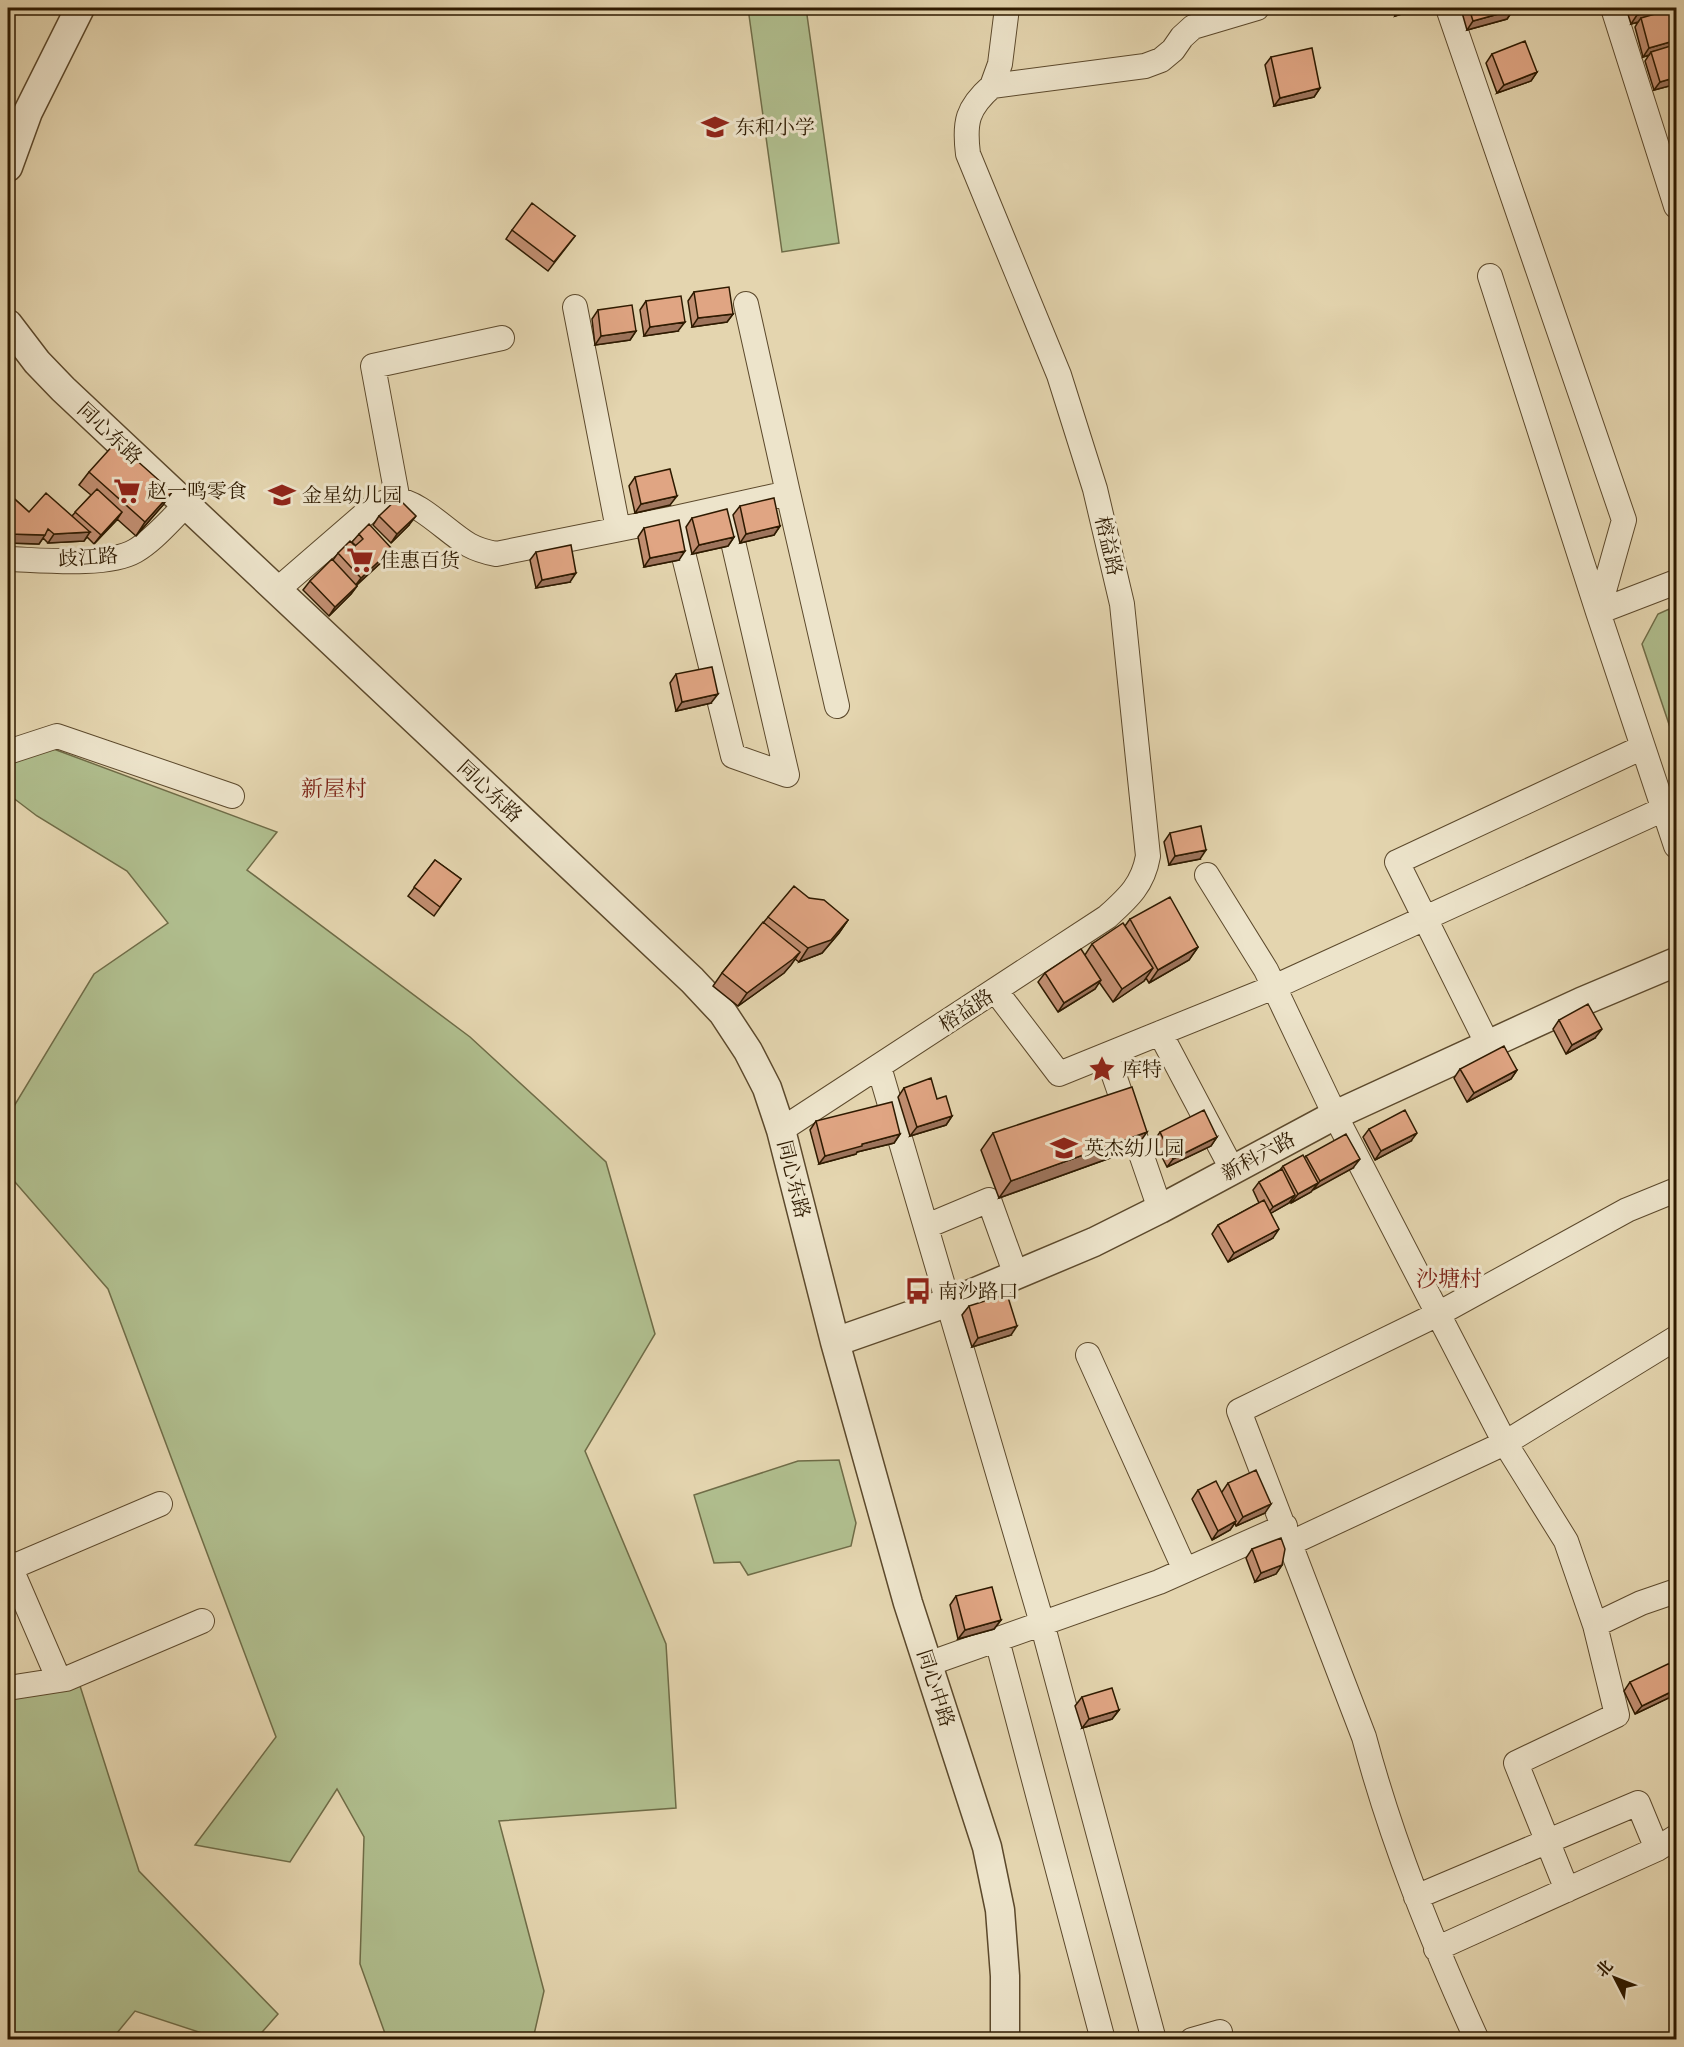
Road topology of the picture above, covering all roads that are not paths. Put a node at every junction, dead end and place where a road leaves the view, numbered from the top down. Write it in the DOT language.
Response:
graph roads {
  1 [pos="80,8"];
  2 [pos="1007,8"];
  3 [pos="1257,8"];
  4 [pos="1448,8"];
  5 [pos="1613,8"];
  6 [pos="992,86"];
  7 [pos="8,167"];
  8 [pos="1677,206"];
  9 [pos="1490,276"];
  10 [pos="746,304"];
  11 [pos="575,307"];
  12 [pos="8,324"];
  13 [pos="502,338"];
  14 [pos="788,493"];
  15 [pos="398,501"];
  16 [pos="186,505"];
  17 [pos="725,507"];
  18 [pos="675,518"];
  19 [pos="618,529"];
  20 [pos="8,559"];
  21 [pos="1677,582"];
  22 [pos="277,590"];
  23 [pos="1598,612"];
  24 [pos="837,705"];
  25 [pos="1643,747"];
  26 [pos="8,752"];
  27 [pos="232,796"];
  28 [pos="1664,809"];
  29 [pos="1677,846"];
  30 [pos="1207,876"];
  31 [pos="1425,918"];
  32 [pos="1677,962"];
  33 [pos="1274,987"];
  34 [pos="995,990"];
  35 [pos="1160,1033"];
  36 [pos="1488,1045"];
  37 [pos="1107,1055"];
  38 [pos="879,1067"];
  39 [pos="1335,1115"];
  40 [pos="781,1130"];
  41 [pos="1233,1169"];
  42 [pos="1677,1190"];
  43 [pos="1160,1209"];
  44 [pos="927,1226"];
  45 [pos="1016,1275"];
  46 [pos="949,1302"];
  47 [pos="1438,1314"];
  48 [pos="1677,1338"];
  49 [pos="835,1342"];
  50 [pos="1088,1355"];
  51 [pos="1505,1443"];
  52 [pos="160,1504"];
  53 [pos="1288,1534"];
  54 [pos="9,1565"];
  55 [pos="1185,1570"];
  56 [pos="1677,1591"];
  57 [pos="202,1621"];
  58 [pos="1042,1623"];
  59 [pos="1595,1625"];
  60 [pos="997,1640"];
  61 [pos="928,1664"];
  62 [pos="59,1680"];
  63 [pos="8,1688"];
  64 [pos="1548,1841"];
  65 [pos="1667,1843"];
  66 [pos="1567,1890"];
  67 [pos="1416,1897"];
  68 [pos="1436,1949"];
  69 [pos="1220,2032"];
  70 [pos="1005,2040"];
  71 [pos="1103,2040"];
  72 [pos="1154,2040"];
  73 [pos="1192,2040"];
  74 [pos="1477,2040"];
  1 -- 7 [label="street"];
  2 -- 6 [label="street"];
  3 -- 6 [label="street"];
  4 -- 23 [label="street"];
  5 -- 8 [label="street"];
  6 -- 34 [label="street, 榕益路"];
  9 -- 23 [label="street"];
  10 -- 14 [label="street"];
  11 -- 19 [label="street"];
  12 -- 16 [label="street, 同心东路"];
  13 -- 15 [label="street"];
  14 -- 17 [label="street"];
  14 -- 24 [label="street"];
  15 -- 19 [label="street"];
  15 -- 22 [label="street"];
  16 -- 20 [label="street, 歧江路"];
  16 -- 22 [label="street, 同心东路"];
  17 -- 18 [label="street"];
  17 -- 18 [label="street"];
  18 -- 19 [label="street"];
  21 -- 23 [label="street"];
  22 -- 40 [label="street, 同心东路"];
  23 -- 25 [label="street"];
  25 -- 28 [label="street"];
  25 -- 31 [label="street"];
  26 -- 27 [label="street"];
  28 -- 29 [label="street"];
  28 -- 31 [label="street"];
  30 -- 33 [label="street"];
  31 -- 33 [label="street"];
  31 -- 36 [label="street"];
  32 -- 36 [label="street, 新科六路"];
  33 -- 35 [label="street"];
  33 -- 39 [label="street"];
  34 -- 37 [label="street"];
  34 -- 38 [label="street, 榕益路"];
  35 -- 37 [label="street"];
  35 -- 41 [label="street"];
  36 -- 39 [label="street, 新科六路"];
  37 -- 43 [label="street"];
  38 -- 40 [label="street, 榕益路"];
  38 -- 44 [label="street"];
  39 -- 41 [label="street, 新科六路"];
  39 -- 47 [label="street"];
  40 -- 49 [label="street, 同心东路"];
  41 -- 43 [label="street, 新科六路"];
  42 -- 47 [label="street"];
  43 -- 45 [label="street, 新科六路"];
  44 -- 45 [label="street"];
  44 -- 46 [label="street"];
  45 -- 46 [label="street, 新科六路"];
  46 -- 49 [label="street, 新科六路"];
  46 -- 58 [label="street"];
  47 -- 51 [label="street"];
  47 -- 53 [label="street"];
  48 -- 51 [label="street"];
  49 -- 61 [label="street, 同心中路"];
  50 -- 55 [label="street"];
  51 -- 53 [label="street"];
  51 -- 59 [label="street"];
  52 -- 54 [label="street"];
  53 -- 55 [label="street"];
  53 -- 67 [label="street"];
  54 -- 62 [label="street"];
  55 -- 58 [label="street"];
  56 -- 59 [label="street"];
  57 -- 62 [label="street"];
  58 -- 60 [label="street"];
  58 -- 72 [label="street"];
  59 -- 64 [label="street"];
  60 -- 61 [label="street"];
  60 -- 71 [label="street"];
  61 -- 70 [label="street, 同心中路"];
  62 -- 63 [label="street"];
  64 -- 65 [label="street"];
  64 -- 66 [label="street"];
  64 -- 67 [label="street"];
  65 -- 66 [label="street"];
  66 -- 68 [label="street"];
  67 -- 68 [label="street"];
  68 -- 74 [label="street"];
  69 -- 73 [label="street"];
}
